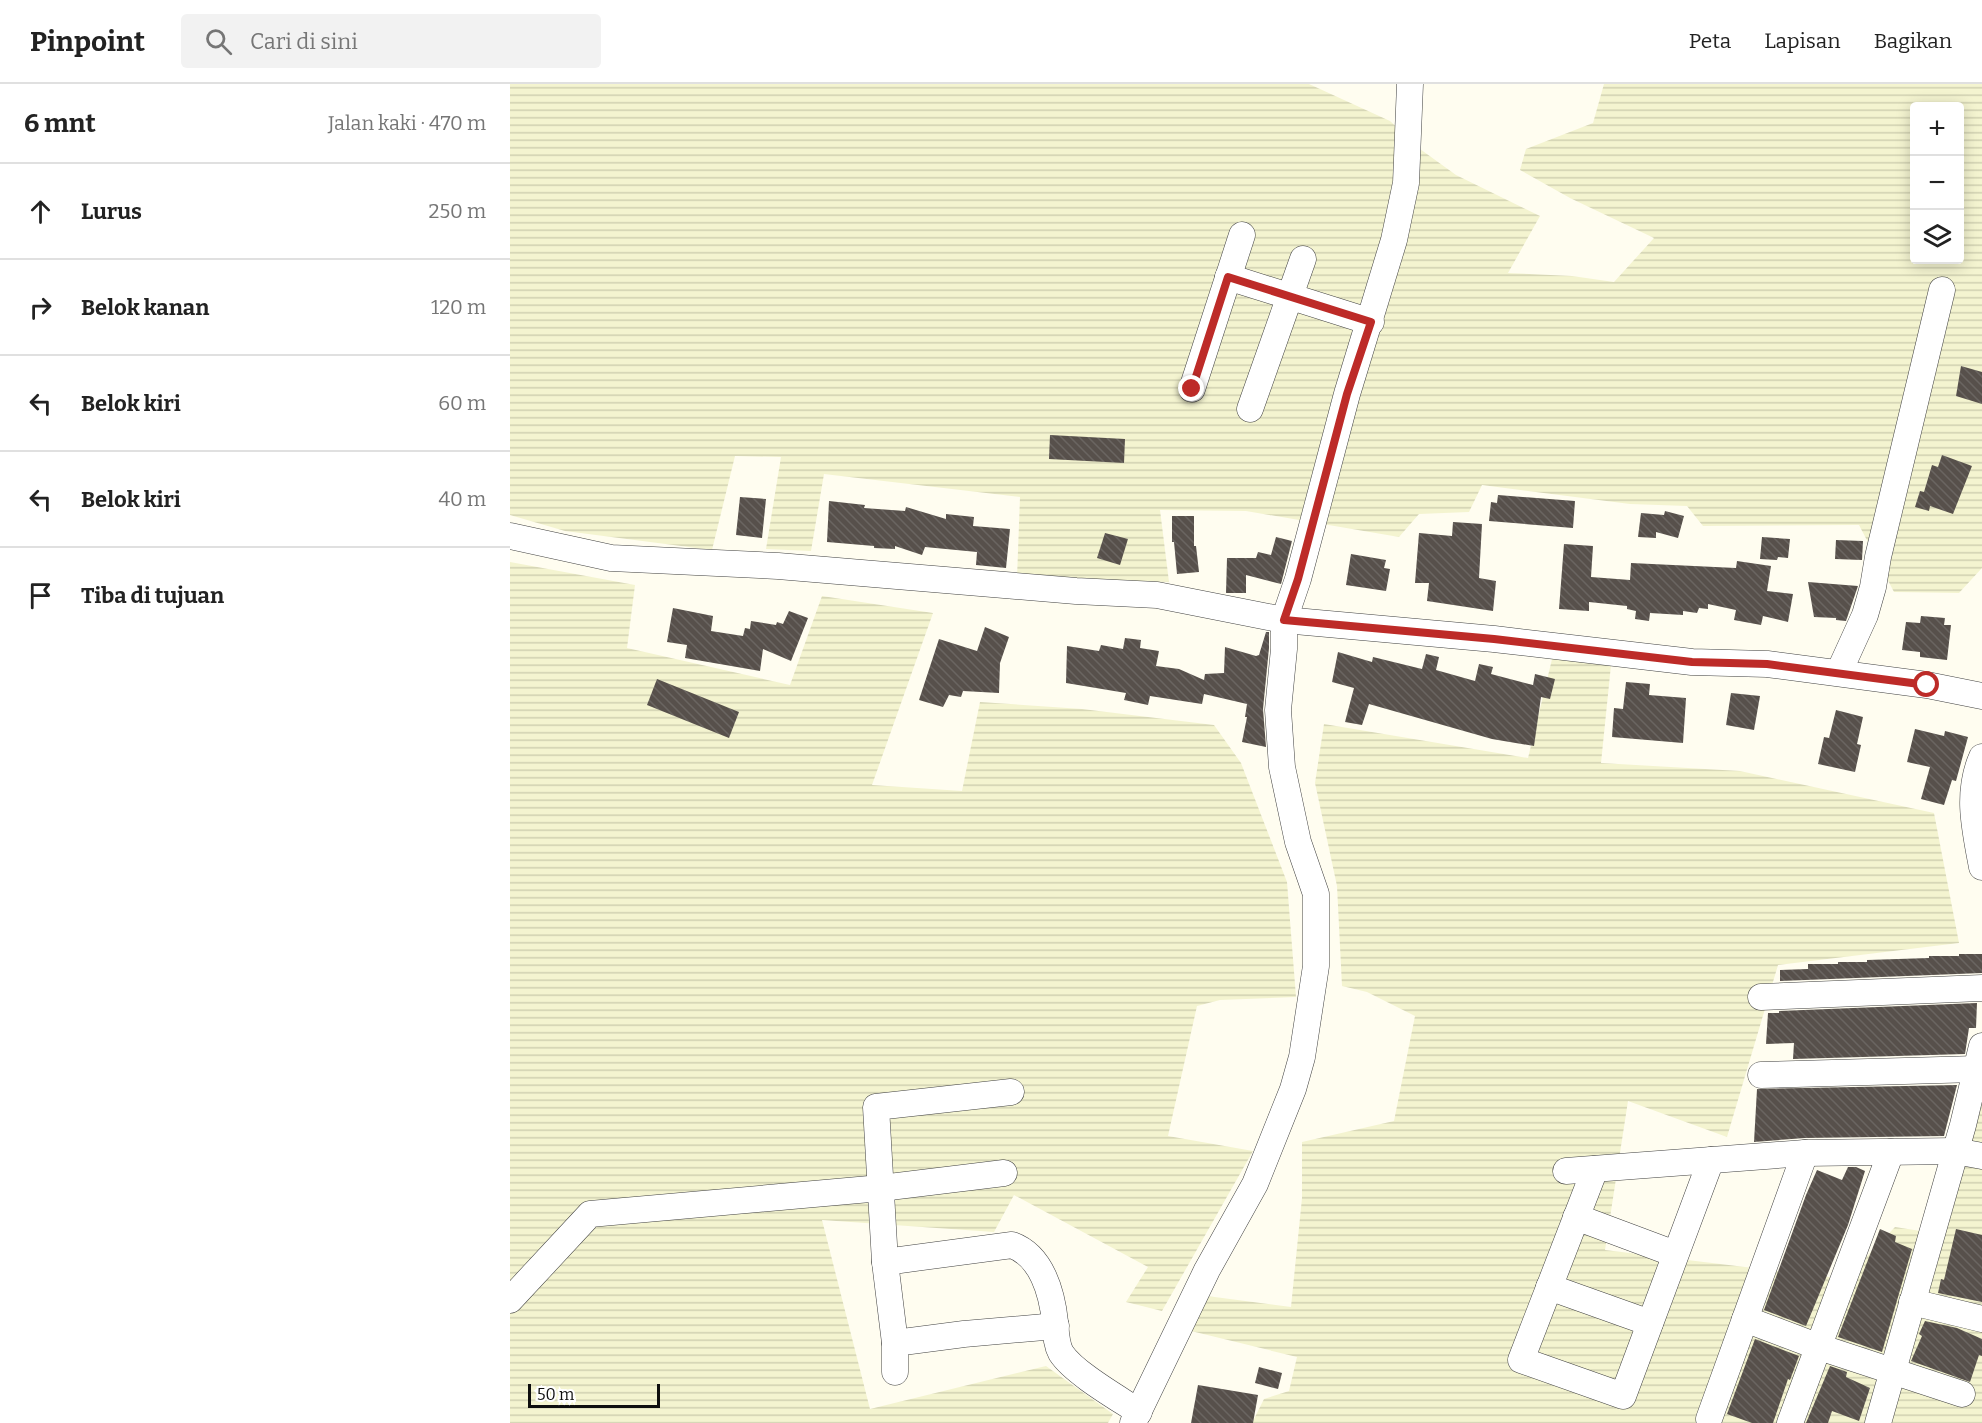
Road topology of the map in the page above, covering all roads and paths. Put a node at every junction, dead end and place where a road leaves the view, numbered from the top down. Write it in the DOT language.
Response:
graph roads {
  1 [pos="1410,84"];
  2 [pos="1242,235"];
  3 [pos="1303,259"];
  4 [pos="1228,277"];
  5 [pos="1942,290"];
  6 [pos="1289,296"];
  7 [pos="1371,322"];
  8 [pos="1192,389"];
  9 [pos="1250,409"];
  10 [pos="510,536"];
  11 [pos="1284,620"];
  12 [pos="1839,672"];
  13 [pos="1982,696"];
  14 [pos="1982,757"];
  15 [pos="1982,867"];
  16 [pos="1982,988"];
  17 [pos="1761,997"];
  18 [pos="1979,1058"];
  19 [pos="1761,1075"];
  20 [pos="1011,1092"];
  21 [pos="1955,1151"];
  22 [pos="1891,1152"];
  23 [pos="1805,1153"];
  24 [pos="1982,1156"];
  25 [pos="1711,1160"];
  26 [pos="1594,1169"];
  27 [pos="1566,1171"];
  28 [pos="1004,1173"];
  29 [pos="881,1188"];
  30 [pos="1576,1217"];
  31 [pos="1676,1254"];
  32 [pos="885,1262"];
  33 [pos="1549,1287"];
  34 [pos="510,1300"];
  35 [pos="1912,1302"];
  36 [pos="1745,1319"];
  37 [pos="1982,1319"];
  38 [pos="1650,1323"];
  39 [pos="1056,1326"];
  40 [pos="895,1342"];
  41 [pos="1819,1347"];
  42 [pos="1892,1371"];
  43 [pos="895,1372"];
  44 [pos="1962,1394"];
  45 [pos="1136,1418"];
  46 [pos="1709,1419"];
  47 [pos="1790,1423"];
  48 [pos="1878,1423"];
  1 -- 7 [label="street"];
  2 -- 4 [label="street"];
  3 -- 6 [label="street"];
  4 -- 6 [label="street"];
  4 -- 8 [label="street"];
  5 -- 12 [label="street"];
  6 -- 7 [label="street"];
  6 -- 9 [label="street"];
  7 -- 11 [label="street"];
  10 -- 11 [label="street"];
  11 -- 12 [label="street"];
  11 -- 45 [label="street"];
  12 -- 13 [label="street"];
  14 -- 15 [label="street"];
  16 -- 17 [label="street"];
  18 -- 19 [label="street"];
  18 -- 21 [label="street"];
  20 -- 29 [label="street"];
  21 -- 22 [label="street"];
  21 -- 24 [label="street"];
  21 -- 35 [label="street"];
  22 -- 23 [label="street"];
  22 -- 41 [label="street"];
  23 -- 25 [label="street"];
  23 -- 36 [label="street"];
  25 -- 26 [label="street"];
  25 -- 31 [label="street"];
  26 -- 27 [label="street"];
  26 -- 30 [label="street"];
  28 -- 29 [label="street"];
  29 -- 32 [label="street"];
  29 -- 34 [label="street"];
  30 -- 31 [label="street"];
  30 -- 33 [label="street"];
  31 -- 38 [label="street"];
  32 -- 39 [label="street"];
  32 -- 40 [label="street"];
  33 -- 38 [label="street"];
  33 -- 38 [label="street"];
  35 -- 37 [label="street"];
  35 -- 42 [label="street"];
  36 -- 41 [label="street"];
  36 -- 46 [label="street"];
  39 -- 40 [label="street"];
  39 -- 45 [label="street"];
  40 -- 43 [label="street"];
  41 -- 42 [label="street"];
  41 -- 47 [label="street"];
  42 -- 44 [label="street"];
  42 -- 48 [label="street"];
}
